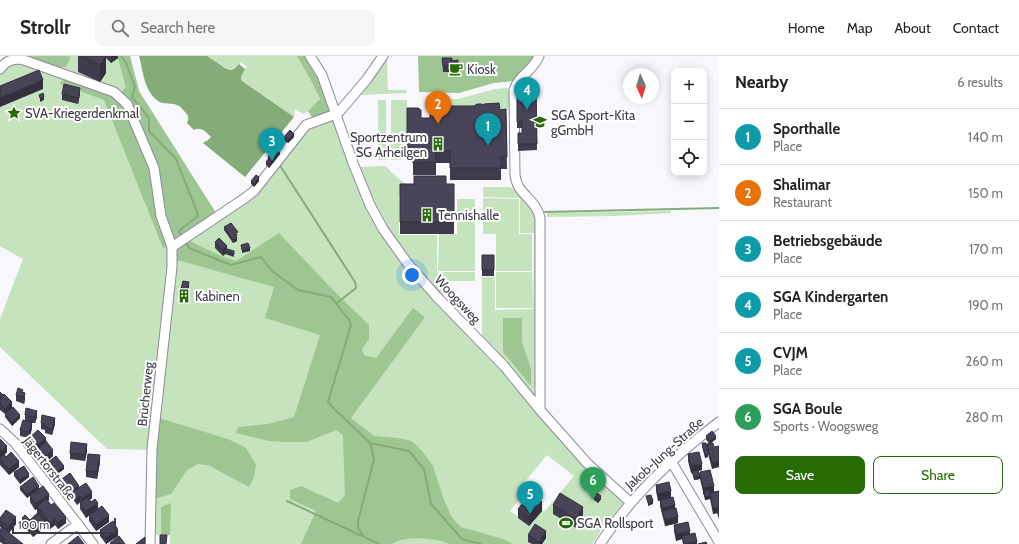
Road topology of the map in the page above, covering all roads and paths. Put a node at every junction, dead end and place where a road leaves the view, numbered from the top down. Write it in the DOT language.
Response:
graph roads {
  1 [pos="310,56"];
  2 [pos="383,56"];
  3 [pos="539,56"];
  4 [pos="0,69"];
  5 [pos="336,114"];
  6 [pos="174,245"];
  7 [pos="540,410"];
  8 [pos="719,422"];
  9 [pos="0,430"];
  10 [pos="671,461"];
  11 [pos="630,502"];
  12 [pos="78,524"];
  13 [pos="719,542"];
  14 [pos="51,544"];
  15 [pos="93,544"];
  16 [pos="150,544"];
  17 [pos="600,544"];
  1 -- 5 [label="street, Woogsweg"];
  2 -- 5 [label="street"];
  3 -- 7 [label="street"];
  4 -- 6 [label="street, Brücherweg"];
  5 -- 6 [label="street"];
  5 -- 7 [label="street, Woogsweg"];
  6 -- 16 [label="street, Brücherweg"];
  7 -- 11 [label="street, Woogsweg"];
  8 -- 10 [label="street, Jakob-Jung-Straße"];
  9 -- 12 [label="street, Jägertorstraße"];
  10 -- 11 [label="street, Jakob-Jung-Straße"];
  10 -- 13 [label="street"];
  11 -- 17 [label="street, Jakob-Jung-Straße"];
  12 -- 14 [label="street"];
  12 -- 15 [label="street, Jägertorstraße"];
}
